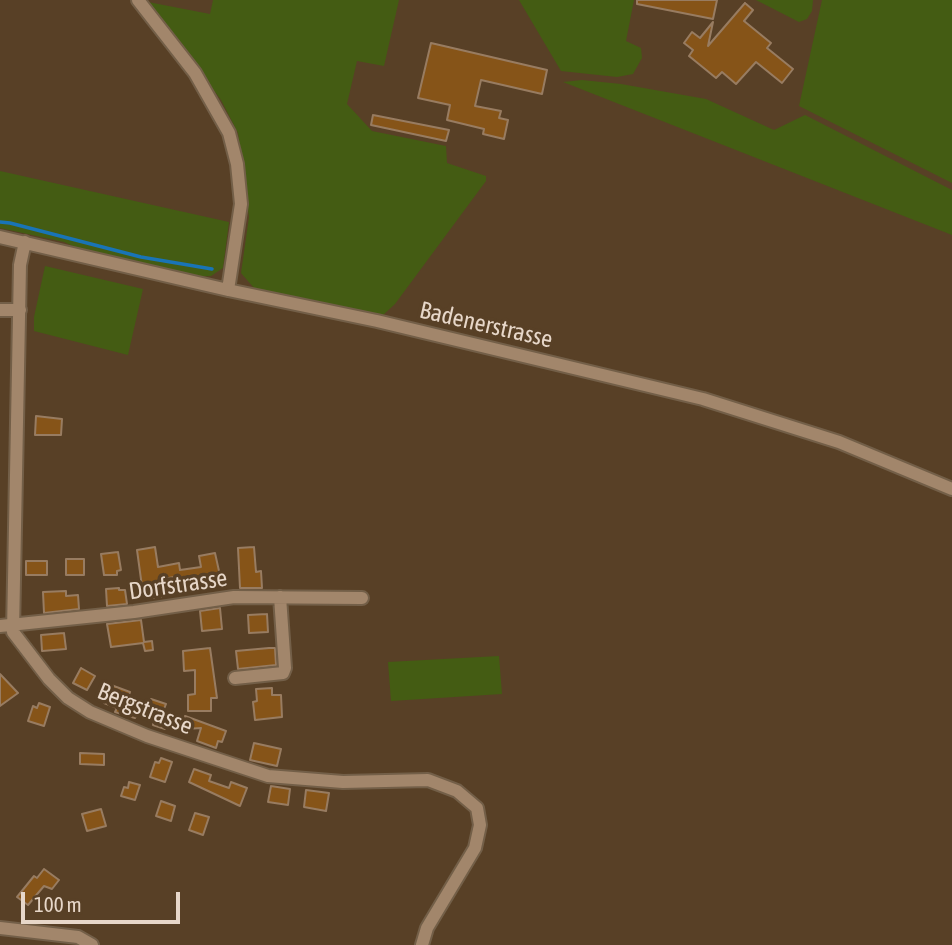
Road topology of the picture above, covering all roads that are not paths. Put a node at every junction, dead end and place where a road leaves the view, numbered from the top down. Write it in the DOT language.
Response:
graph roads {
  1 [pos="138,0"];
  2 [pos="0,237"];
  3 [pos="25,242"];
  4 [pos="228,290"];
  5 [pos="0,310"];
  6 [pos="20,310"];
  7 [pos="952,489"];
  8 [pos="280,597"];
  9 [pos="362,598"];
  10 [pos="6,625"];
  11 [pos="235,678"];
  12 [pos="0,928"];
  13 [pos="92,945"];
  14 [pos="422,945"];
  1 -- 4 [label="street"];
  2 -- 3 [label="street, Badenerstrasse"];
  3 -- 4 [label="street, Badenerstrasse"];
  3 -- 6 [label="street"];
  4 -- 7 [label="street, Badenerstrasse"];
  5 -- 6 [label="street"];
  6 -- 10 [label="street"];
  8 -- 9 [label="street, Dorfstrasse"];
  8 -- 10 [label="street, Dorfstrasse"];
  8 -- 11 [label="street"];
  10 -- 14 [label="street, Bergstrasse"];
  12 -- 13 [label="street"];
}
